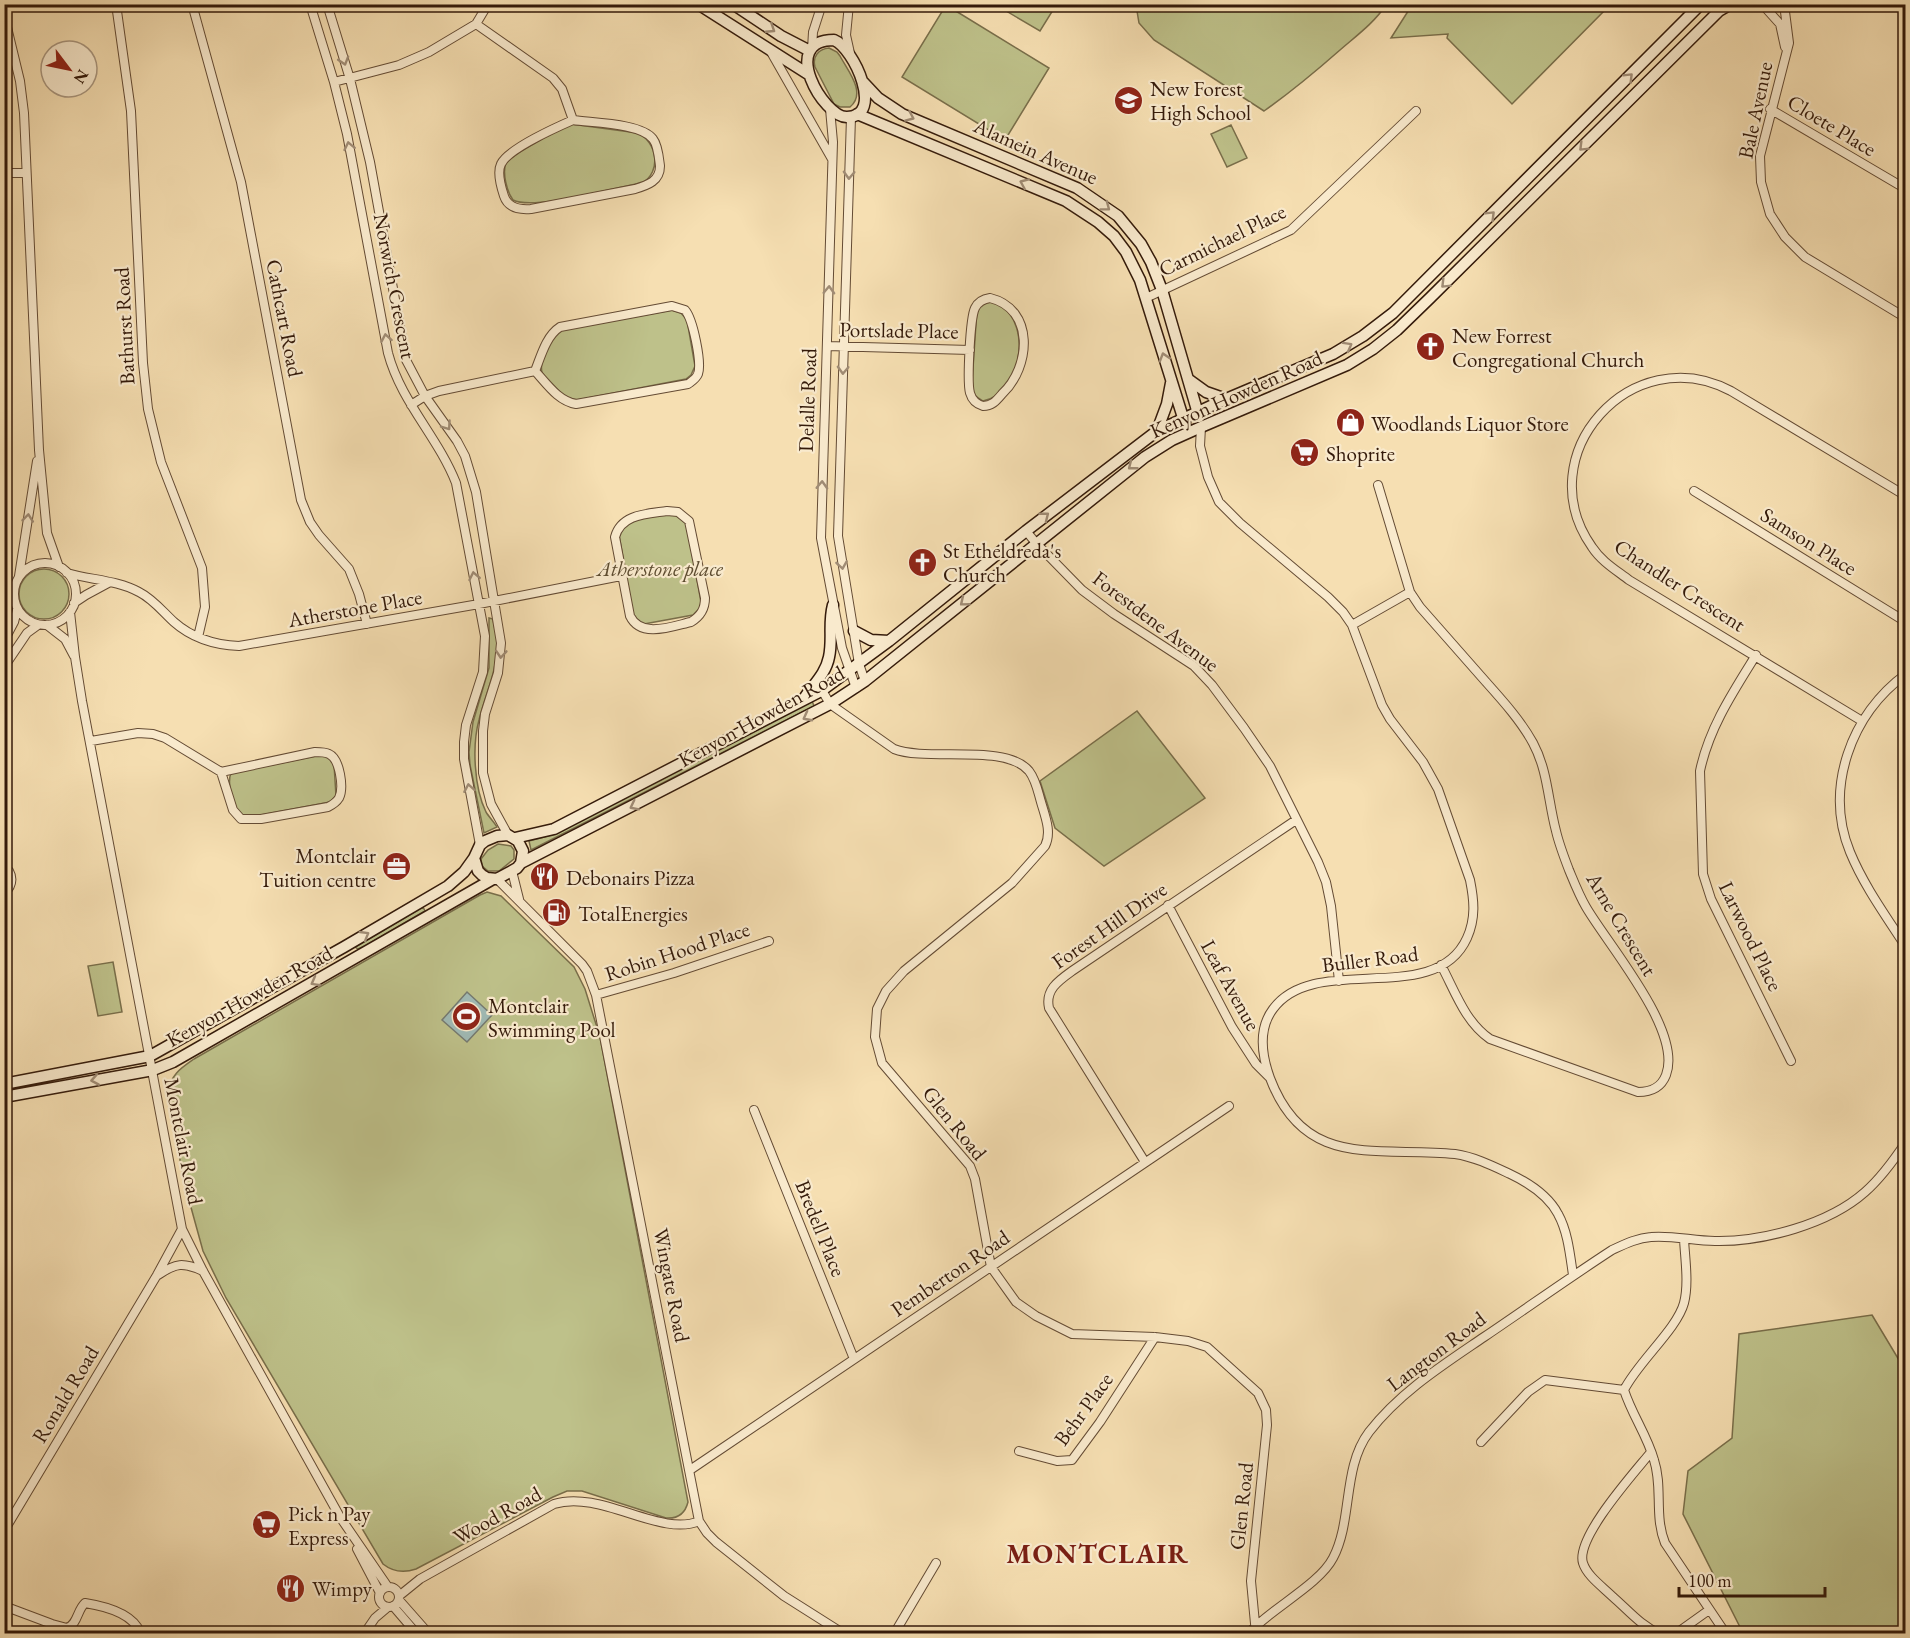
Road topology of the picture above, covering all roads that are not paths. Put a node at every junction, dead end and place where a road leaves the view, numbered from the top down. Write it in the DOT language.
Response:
graph roads {
  1 [pos="116,4"];
  2 [pos="192,4"];
  3 [pos="310,4"];
  4 [pos="327,4"];
  5 [pos="489,4"];
  6 [pos="698,4"];
  7 [pos="822,4"];
  8 [pos="849,4"];
  9 [pos="1701,4"];
  10 [pos="1731,4"];
  11 [pos="1762,4"];
  12 [pos="1784,4"];
  13 [pos="736,7"];
  14 [pos="4,15"];
  15 [pos="476,24"];
  16 [pos="729,24"];
  17 [pos="811,50"];
  18 [pos="770,51"];
  19 [pos="1786,54"];
  20 [pos="851,56"];
  21 [pos="808,74"];
  22 [pos="350,79"];
  23 [pos="334,82"];
  24 [pos="863,82"];
  25 [pos="830,109"];
  26 [pos="1770,109"];
  27 [pos="1416,111"];
  28 [pos="854,115"];
  29 [pos="1591,115"];
  30 [pos="573,120"];
  31 [pos="1603,127"];
  32 [pos="833,160"];
  33 [pos="4,172"];
  34 [pos="26,173"];
  35 [pos="374,185"];
  36 [pos="358,189"];
  37 [pos="1905,189"];
  38 [pos="1473,232"];
  39 [pos="1485,244"];
  40 [pos="1162,290"];
  41 [pos="393,291"];
  42 [pos="378,295"];
  43 [pos="1146,298"];
  44 [pos="1905,318"];
  45 [pos="827,346"];
  46 [pos="843,346"];
  47 [pos="970,350"];
  48 [pos="535,371"];
  49 [pos="1171,379"];
  50 [pos="1188,379"];
  51 [pos="425,396"];
  52 [pos="1226,399"];
  53 [pos="411,405"];
  54 [pos="1198,411"];
  55 [pos="1184,418"];
  56 [pos="1201,427"];
  57 [pos="1157,431"];
  58 [pos="1187,433"];
  59 [pos="1200,446"];
  60 [pos="39,450"];
  61 [pos="1378,485"];
  62 [pos="1694,491"];
  63 [pos="1905,496"];
  64 [pos="1026,531"];
  65 [pos="1036,543"];
  66 [pos="59,567"];
  67 [pos="67,573"];
  68 [pos="19,576"];
  69 [pos="621,576"];
  70 [pos="111,582"];
  71 [pos="1410,592"];
  72 [pos="495,601"];
  73 [pos="74,603"];
  74 [pos="479,604"];
  75 [pos="833,605"];
  76 [pos="17,610"];
  77 [pos="70,612"];
  78 [pos="1905,622"];
  79 [pos="366,624"];
  80 [pos="43,625"];
  81 [pos="1352,625"];
  82 [pos="854,631"];
  83 [pos="198,637"];
  84 [pos="4,641"];
  85 [pos="889,642"];
  86 [pos="1756,655"];
  87 [pos="75,657"];
  88 [pos="859,664"];
  89 [pos="4,667"];
  90 [pos="849,671"];
  91 [pos="1905,674"];
  92 [pos="819,685"];
  93 [pos="861,685"];
  94 [pos="830,704"];
  95 [pos="1862,721"];
  96 [pos="90,741"];
  97 [pos="221,772"];
  98 [pos="1296,820"];
  99 [pos="511,837"];
  100 [pos="480,845"];
  101 [pos="474,858"];
  102 [pos="521,863"];
  103 [pos="4,868"];
  104 [pos="512,872"];
  105 [pos="495,879"];
  106 [pos="4,894"];
  107 [pos="435,894"];
  108 [pos="520,902"];
  109 [pos="1168,905"];
  110 [pos="444,908"];
  111 [pos="770,940"];
  112 [pos="1905,947"];
  113 [pos="344,948"];
  114 [pos="352,961"];
  115 [pos="1442,965"];
  116 [pos="1339,981"];
  117 [pos="596,995"];
  118 [pos="150,1056"];
  119 [pos="1791,1061"];
  120 [pos="153,1070"];
  121 [pos="1270,1078"];
  122 [pos="29,1080"];
  123 [pos="4,1084"];
  124 [pos="31,1092"];
  125 [pos="4,1097"];
  126 [pos="1229,1106"];
  127 [pos="754,1110"];
  128 [pos="1905,1142"];
  129 [pos="1145,1162"];
  130 [pos="182,1229"];
  131 [pos="1684,1239"];
  132 [pos="991,1268"];
  133 [pos="203,1271"];
  134 [pos="157,1275"];
  135 [pos="1573,1275"];
  136 [pos="1155,1337"];
  137 [pos="854,1359"];
  138 [pos="1624,1390"];
  139 [pos="1481,1442"];
  140 [pos="1019,1451"];
  141 [pos="1651,1452"];
  142 [pos="690,1470"];
  143 [pos="699,1521"];
  144 [pos="346,1525"];
  145 [pos="4,1532"];
  146 [pos="936,1563"];
  147 [pos="420,1579"];
  148 [pos="390,1587"];
  149 [pos="380,1597"];
  150 [pos="395,1602"];
  151 [pos="4,1606"];
  152 [pos="1709,1610"];
  153 [pos="375,1618"];
  154 [pos="1253,1631"];
  155 [pos="140,1632"];
  156 [pos="842,1633"];
  157 [pos="364,1634"];
  158 [pos="417,1634"];
  159 [pos="429,1634"];
  160 [pos="894,1634"];
  161 [pos="1660,1634"];
  162 [pos="1672,1634"];
  163 [pos="1726,1634"];
  1 -- 83 [label="street, Bathurst Road"];
  2 -- 79 [label="street, Cathcart Road"];
  3 -- 23 [label="street, Norwich Crescent"];
  4 -- 22 [label="street, Norwich Crescent, one-way"];
  5 -- 15 [label="street"];
  6 -- 16 [label="street"];
  7 -- 17 [label="street"];
  8 -- 20 [label="street"];
  29 -- 9 [label="street, Kenyon Howden Road, one-way"];
  10 -- 31 [label="street, Kenyon Howden Road"];
  11 -- 19 [label="street, Bale Avenue"];
  12 -- 19 [label="street, Bale Avenue"];
  13 -- 16 [label="street"];
  13 -- 17 [label="street, one-way"];
  14 -- 34 [label="street"];
  15 -- 22 [label="street"];
  15 -- 30 [label="street"];
  16 -- 18 [label="street"];
  17 -- 20 [label="street"];
  17 -- 21 [label="street"];
  18 -- 21 [label="street"];
  18 -- 32 [label="street"];
  19 -- 26 [label="street, Bale Avenue"];
  20 -- 24 [label="street"];
  21 -- 25 [label="street"];
  22 -- 23 [label="street"];
  22 -- 35 [label="street, Norwich Crescent"];
  36 -- 23 [label="street, Norwich Crescent, one-way"];
  24 -- 28 [label="street"];
  24 -- 40 [label="street, Alamein Avenue, one-way"];
  25 -- 28 [label="street"];
  25 -- 32 [label="street, Delalle Road"];
  26 -- 37 [label="street, Cloete Place"];
  26 -- 44 [label="street, Bale Avenue"];
  27 -- 40 [label="street, Carmichael Place"];
  43 -- 28 [label="street, Alamein Avenue, one-way"];
  28 -- 46 [label="street, Delalle Road, one-way"];
  29 -- 31 [label="street"];
  38 -- 29 [label="street, Kenyon Howden Road, one-way"];
  30 -- 30 [label="street"];
  31 -- 39 [label="street, Kenyon Howden Road, one-way"];
  45 -- 32 [label="street, Delalle Road, one-way"];
  33 -- 34 [label="street"];
  34 -- 60 [label="street"];
  35 -- 36 [label="street"];
  35 -- 41 [label="street, Norwich Crescent"];
  36 -- 42 [label="street, Norwich Crescent"];
  38 -- 39 [label="street"];
  52 -- 38 [label="street, Kenyon Howden Road, one-way"];
  39 -- 56 [label="street, Kenyon Howden Road, one-way"];
  40 -- 43 [label="street, Carmichael Place"];
  40 -- 50 [label="street, Alamein Avenue"];
  41 -- 42 [label="street"];
  41 -- 51 [label="street, Norwich Crescent"];
  53 -- 42 [label="street, Norwich Crescent, one-way"];
  49 -- 43 [label="street, Alamein Avenue, one-way"];
  45 -- 46 [label="street, Portslade Place"];
  75 -- 45 [label="street, Delalle Road, one-way"];
  46 -- 47 [label="street, Portslade Place"];
  46 -- 82 [label="street, Delalle Road, one-way"];
  47 -- 47 [label="street, Portslade Place"];
  48 -- 48 [label="street"];
  48 -- 51 [label="street"];
  49 -- 55 [label="street, Alamein Avenue"];
  49 -- 57 [label="street"];
  50 -- 52 [label="street"];
  50 -- 54 [label="street, Alamein Avenue"];
  51 -- 53 [label="street"];
  51 -- 72 [label="street, Norwich Crescent, one-way"];
  52 -- 54 [label="street, Kenyon Howden Road"];
  74 -- 53 [label="street, Norwich Crescent, one-way"];
  54 -- 55 [label="street, Kenyon Howden Road"];
  54 -- 56 [label="street, Alamein Avenue"];
  55 -- 57 [label="street, Kenyon Howden Road"];
  55 -- 58 [label="street, Alamein Avenue"];
  56 -- 58 [label="street, Kenyon Howden Road"];
  56 -- 59 [label="street, Buller Road"];
  64 -- 57 [label="street, Kenyon Howden Road, one-way"];
  58 -- 59 [label="street, Buller Road"];
  58 -- 65 [label="street, Kenyon Howden Road, one-way"];
  59 -- 81 [label="street, Buller Road"];
  60 -- 66 [label="street"];
  68 -- 60 [label="street, one-way"];
  61 -- 71 [label="street, Arne Crescent"];
  62 -- 78 [label="street, Samson Place"];
  63 -- 86 [label="street, Chandler Crescent"];
  64 -- 65 [label="street, Forestdene Avenue"];
  64 -- 85 [label="street, Kenyon Howden Road"];
  65 -- 93 [label="street, Kenyon Howden Road, one-way"];
  65 -- 98 [label="street, Forestdene Avenue"];
  66 -- 67 [label="street"];
  66 -- 68 [label="street"];
  67 -- 70 [label="street, Atherstone Place"];
  67 -- 73 [label="street"];
  68 -- 76 [label="street"];
  69 -- 69 [label="street"];
  69 -- 72 [label="street, Atherstone Place"];
  70 -- 73 [label="street"];
  70 -- 83 [label="street, Atherstone Place"];
  71 -- 81 [label="street"];
  71 -- 115 [label="street, Arne Crescent"];
  72 -- 74 [label="street, Atherstone Place"];
  72 -- 99 [label="street, Norwich Crescent, one-way"];
  73 -- 77 [label="street"];
  74 -- 79 [label="street, Atherstone Place"];
  100 -- 74 [label="street, Norwich Crescent, one-way"];
  75 -- 90 [label="street, Delalle Road"];
  75 -- 92 [label="street"];
  76 -- 80 [label="street"];
  76 -- 84 [label="street"];
  77 -- 80 [label="street"];
  77 -- 87 [label="street, Montclair Road"];
  79 -- 83 [label="street, Atherstone Place"];
  80 -- 87 [label="street, Montclair Road"];
  80 -- 89 [label="street"];
  81 -- 115 [label="street, Buller Road"];
  82 -- 85 [label="street"];
  82 -- 88 [label="street, Delalle Road"];
  85 -- 88 [label="street, Kenyon Howden Road"];
  86 -- 95 [label="street, Chandler Crescent"];
  86 -- 119 [label="street, Larwood Place"];
  87 -- 96 [label="street, Montclair Road"];
  88 -- 90 [label="street, Kenyon Howden Road"];
  88 -- 93 [label="street, Delalle Road"];
  90 -- 92 [label="street, Kenyon Howden Road"];
  90 -- 93 [label="street, Delalle Road"];
  91 -- 95 [label="street"];
  92 -- 94 [label="street, Glen Road"];
  92 -- 99 [label="street, Kenyon Howden Road"];
  93 -- 94 [label="street, Kenyon Howden Road"];
  94 -- 102 [label="street, Kenyon Howden Road, one-way"];
  94 -- 132 [label="street, Glen Road"];
  95 -- 112 [label="street"];
  96 -- 97 [label="street"];
  96 -- 118 [label="street, Montclair Road"];
  97 -- 97 [label="street"];
  98 -- 109 [label="street, Forest Hill Drive"];
  98 -- 116 [label="street, Forestdene Avenue"];
  99 -- 100 [label="street"];
  99 -- 102 [label="street"];
  100 -- 101 [label="street"];
  101 -- 105 [label="street"];
  101 -- 107 [label="street, Kenyon Howden Road"];
  102 -- 104 [label="street"];
  103 -- 106 [label="street"];
  104 -- 105 [label="street"];
  104 -- 108 [label="street"];
  105 -- 108 [label="street, Wingate Road"];
  105 -- 110 [label="street, Kenyon Howden Road"];
  107 -- 110 [label="street"];
  113 -- 107 [label="street, Kenyon Howden Road, one-way"];
  108 -- 117 [label="street, Wingate Road"];
  109 -- 121 [label="street, Leaf Avenue"];
  109 -- 129 [label="street, Forest Hill Drive"];
  110 -- 114 [label="street, Kenyon Howden Road"];
  111 -- 117 [label="street, Robin Hood Place"];
  113 -- 114 [label="street"];
  113 -- 118 [label="street, Kenyon Howden Road"];
  114 -- 120 [label="street, Kenyon Howden Road, one-way"];
  115 -- 116 [label="street, Buller Road"];
  116 -- 121 [label="street, Buller Road"];
  117 -- 142 [label="street, Wingate Road"];
  118 -- 120 [label="street, Montclair Road"];
  118 -- 122 [label="street, Kenyon Howden Road"];
  120 -- 124 [label="street, Kenyon Howden Road, one-way"];
  120 -- 130 [label="street, Montclair Road"];
  121 -- 135 [label="street, Buller Road"];
  122 -- 123 [label="street, Kenyon Howden Road"];
  122 -- 124 [label="street"];
  124 -- 125 [label="street, Kenyon Howden Road"];
  126 -- 129 [label="street, Pemberton Road"];
  127 -- 137 [label="street, Bredell Place"];
  128 -- 131 [label="street, Langton Road"];
  129 -- 132 [label="street, Pemberton Road"];
  130 -- 133 [label="street, Montclair Road"];
  130 -- 134 [label="street, Ronald Road"];
  131 -- 135 [label="street, Langton Road"];
  131 -- 138 [label="street"];
  132 -- 136 [label="street, Glen Road"];
  132 -- 137 [label="street, Pemberton Road"];
  133 -- 134 [label="street"];
  133 -- 144 [label="street, Montclair Road"];
  134 -- 145 [label="street, Ronald Road"];
  135 -- 154 [label="street, Langton Road"];
  136 -- 140 [label="street, Behr Place"];
  136 -- 154 [label="street, Glen Road"];
  137 -- 142 [label="street, Pemberton Road"];
  138 -- 139 [label="street"];
  138 -- 141 [label="street"];
  141 -- 152 [label="street"];
  141 -- 161 [label="street"];
  142 -- 143 [label="street, Wingate Road"];
  143 -- 147 [label="street, Wood Road"];
  143 -- 156 [label="street"];
  144 -- 148 [label="street, Montclair Road"];
  144 -- 149 [label="street, Montclair Road"];
  146 -- 160 [label="street"];
  147 -- 148 [label="street, Wood Road"];
  147 -- 150 [label="street, Wood Road"];
  148 -- 149 [label="street"];
  148 -- 150 [label="street, Montclair Road"];
  149 -- 150 [label="street, Montclair Road"];
  149 -- 153 [label="street, Wood Road"];
  150 -- 153 [label="street, Wood Road"];
  150 -- 158 [label="street, Montclair Road"];
  150 -- 159 [label="street, Montclair Road"];
  151 -- 155 [label="street"];
  152 -- 162 [label="street"];
  152 -- 163 [label="street"];
  153 -- 157 [label="street, Wood Road"];
}
